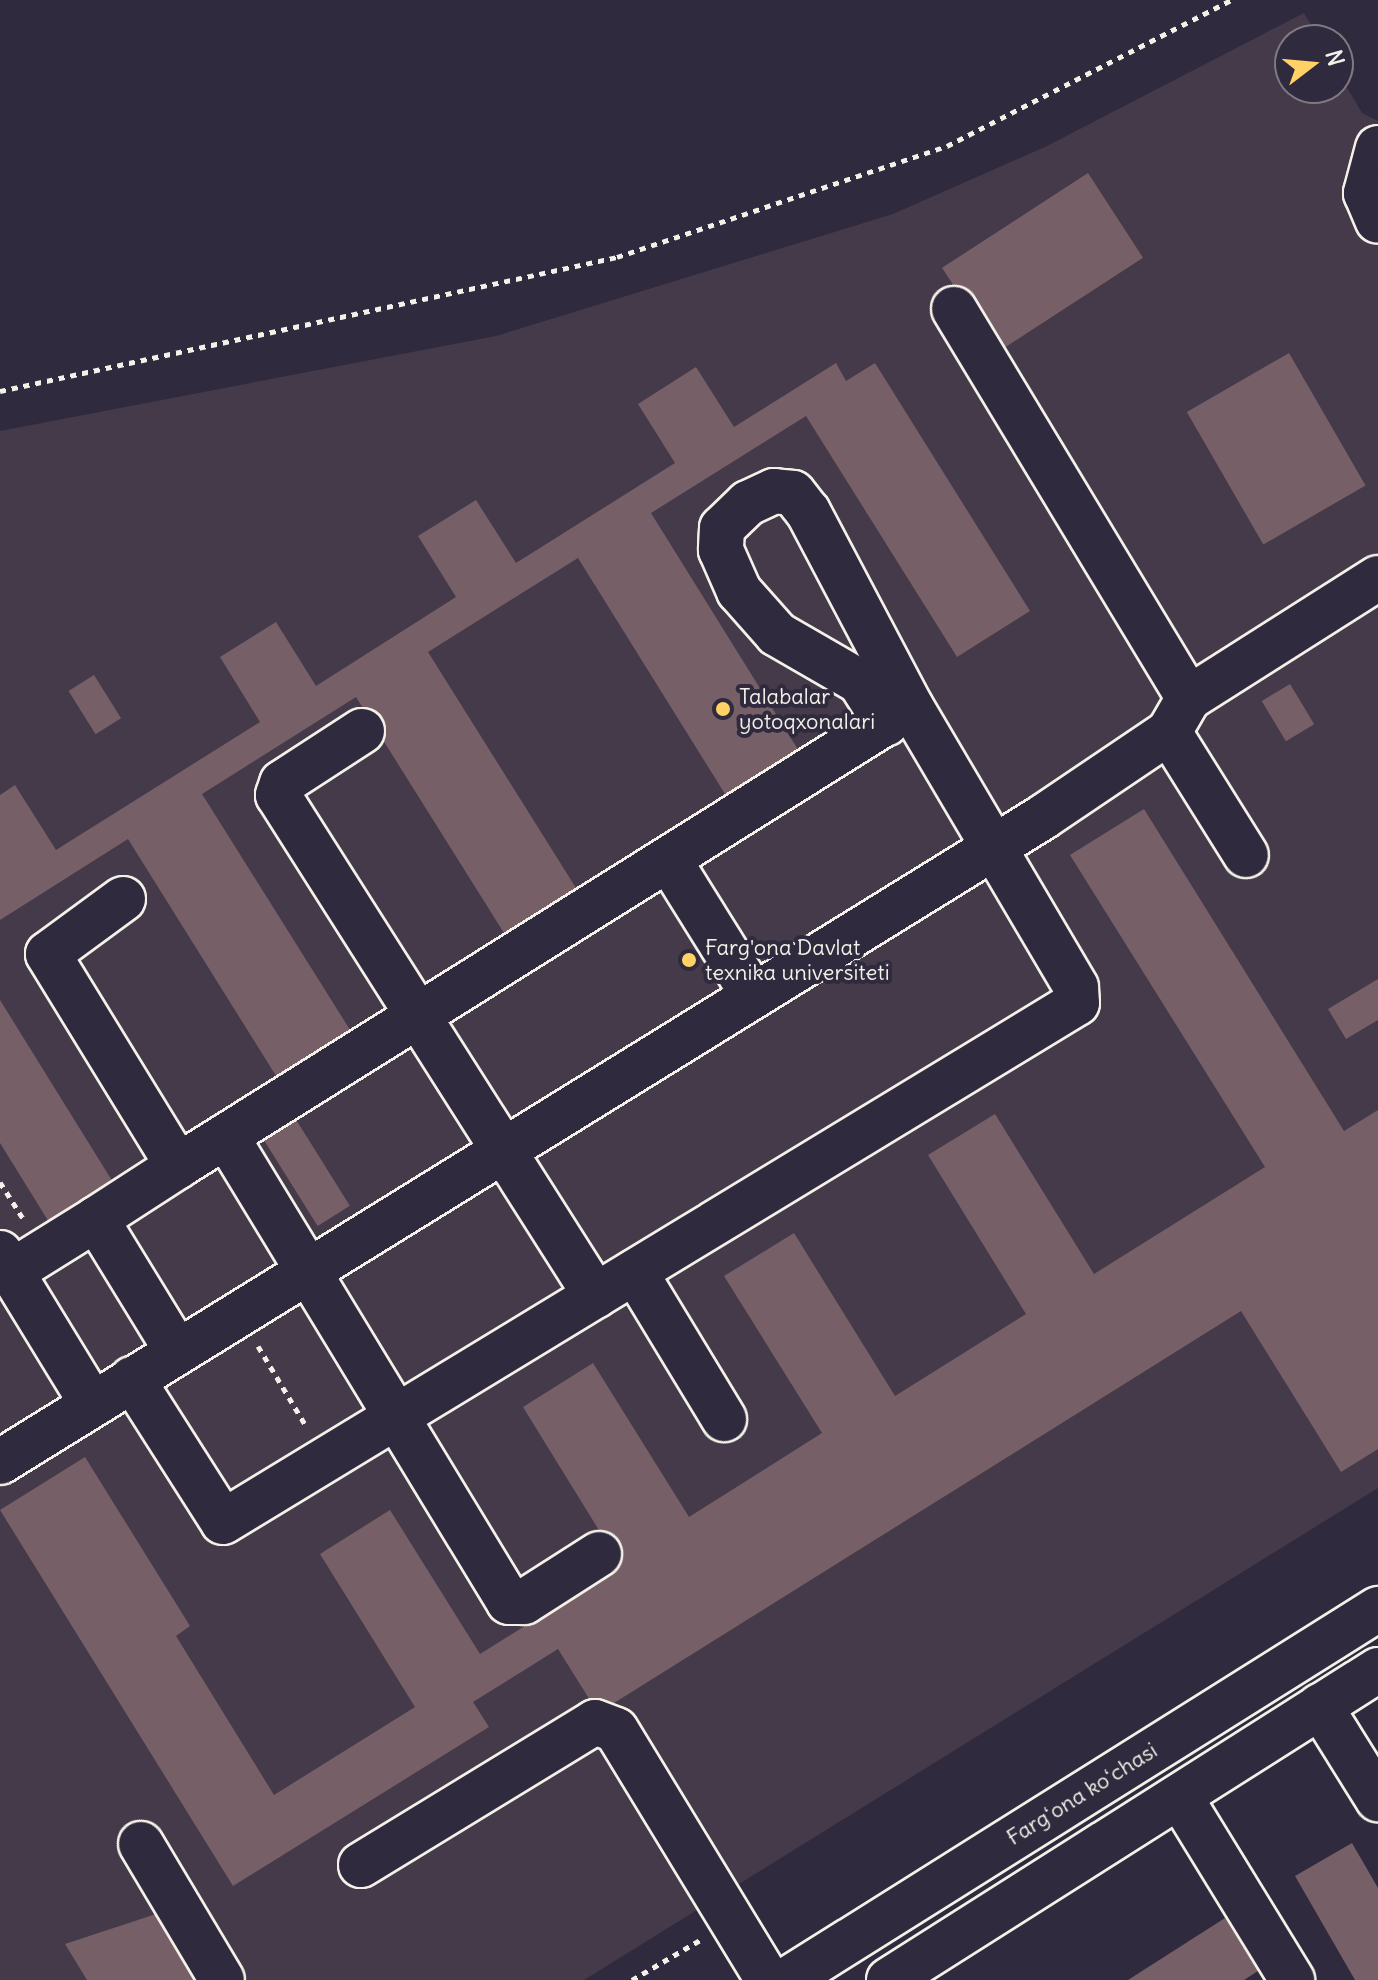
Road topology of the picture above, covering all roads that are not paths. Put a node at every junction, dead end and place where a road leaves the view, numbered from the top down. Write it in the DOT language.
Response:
graph roads {
  1 [pos="1378,148"];
  2 [pos="1378,221"];
  3 [pos="954,309"];
  4 [pos="1378,578"];
  5 [pos="898,715"];
  6 [pos="1179,715"];
  7 [pos="362,731"];
  8 [pos="992,849"];
  9 [pos="1246,855"];
  10 [pos="669,860"];
  11 [pos="123,899"];
  12 [pos="753,995"];
  13 [pos="416,1017"];
  14 [pos="226,1136"];
  15 [pos="502,1153"];
  16 [pos="178,1166"];
  17 [pos="96,1219"];
  18 [pos="6,1263"];
  19 [pos="308,1272"];
  20 [pos="635,1272"];
  21 [pos="596,1296"];
  22 [pos="177,1351"];
  23 [pos="132,1379"];
  24 [pos="92,1404"];
  25 [pos="396,1417"];
  26 [pos="724,1419"];
  27 [pos="0,1462"];
  28 [pos="599,1554"];
  29 [pos="1378,1609"];
  30 [pos="1378,1670"];
  31 [pos="1320,1706"];
  32 [pos="1180,1797"];
  33 [pos="1378,1799"];
  34 [pos="141,1844"];
  35 [pos="361,1865"];
  36 [pos="896,1978"];
  37 [pos="222,1980"];
  38 [pos="768,1980"];
  39 [pos="787,1980"];
  40 [pos="1292,1980"];
  1 -- 2 [label="main road"];
  3 -- 6 [label="main road"];
  4 -- 6 [label="main road"];
  5 -- 5 [label="main road"];
  5 -- 8 [label="main road"];
  5 -- 10 [label="main road"];
  6 -- 8 [label="main road"];
  6 -- 9 [label="main road"];
  7 -- 13 [label="main road"];
  8 -- 12 [label="main road"];
  8 -- 20 [label="main road"];
  10 -- 12 [label="main road"];
  10 -- 13 [label="main road"];
  11 -- 16 [label="main road"];
  12 -- 15 [label="main road"];
  13 -- 14 [label="main road"];
  13 -- 15 [label="main road"];
  14 -- 16 [label="main road"];
  14 -- 19 [label="main road"];
  15 -- 19 [label="main road"];
  15 -- 21 [label="main road"];
  16 -- 17 [label="main road"];
  17 -- 18 [label="main road"];
  17 -- 22 [label="main road"];
  18 -- 24 [label="main road"];
  19 -- 22 [label="main road"];
  19 -- 25 [label="main road"];
  20 -- 21 [label="main road"];
  20 -- 26 [label="main road"];
  21 -- 25 [label="main road"];
  22 -- 23 [label="main road"];
  23 -- 24 [label="main road"];
  23 -- 25 [label="main road"];
  24 -- 27 [label="main road"];
  25 -- 28 [label="main road"];
  29 -- 39 [label="main road, Fargʻona koʻchasi"];
  30 -- 31 [label="main road"];
  31 -- 32 [label="main road"];
  31 -- 33 [label="main road"];
  32 -- 36 [label="main road"];
  32 -- 40 [label="main road"];
  34 -- 37 [label="main road"];
  35 -- 38 [label="main road"];
}
